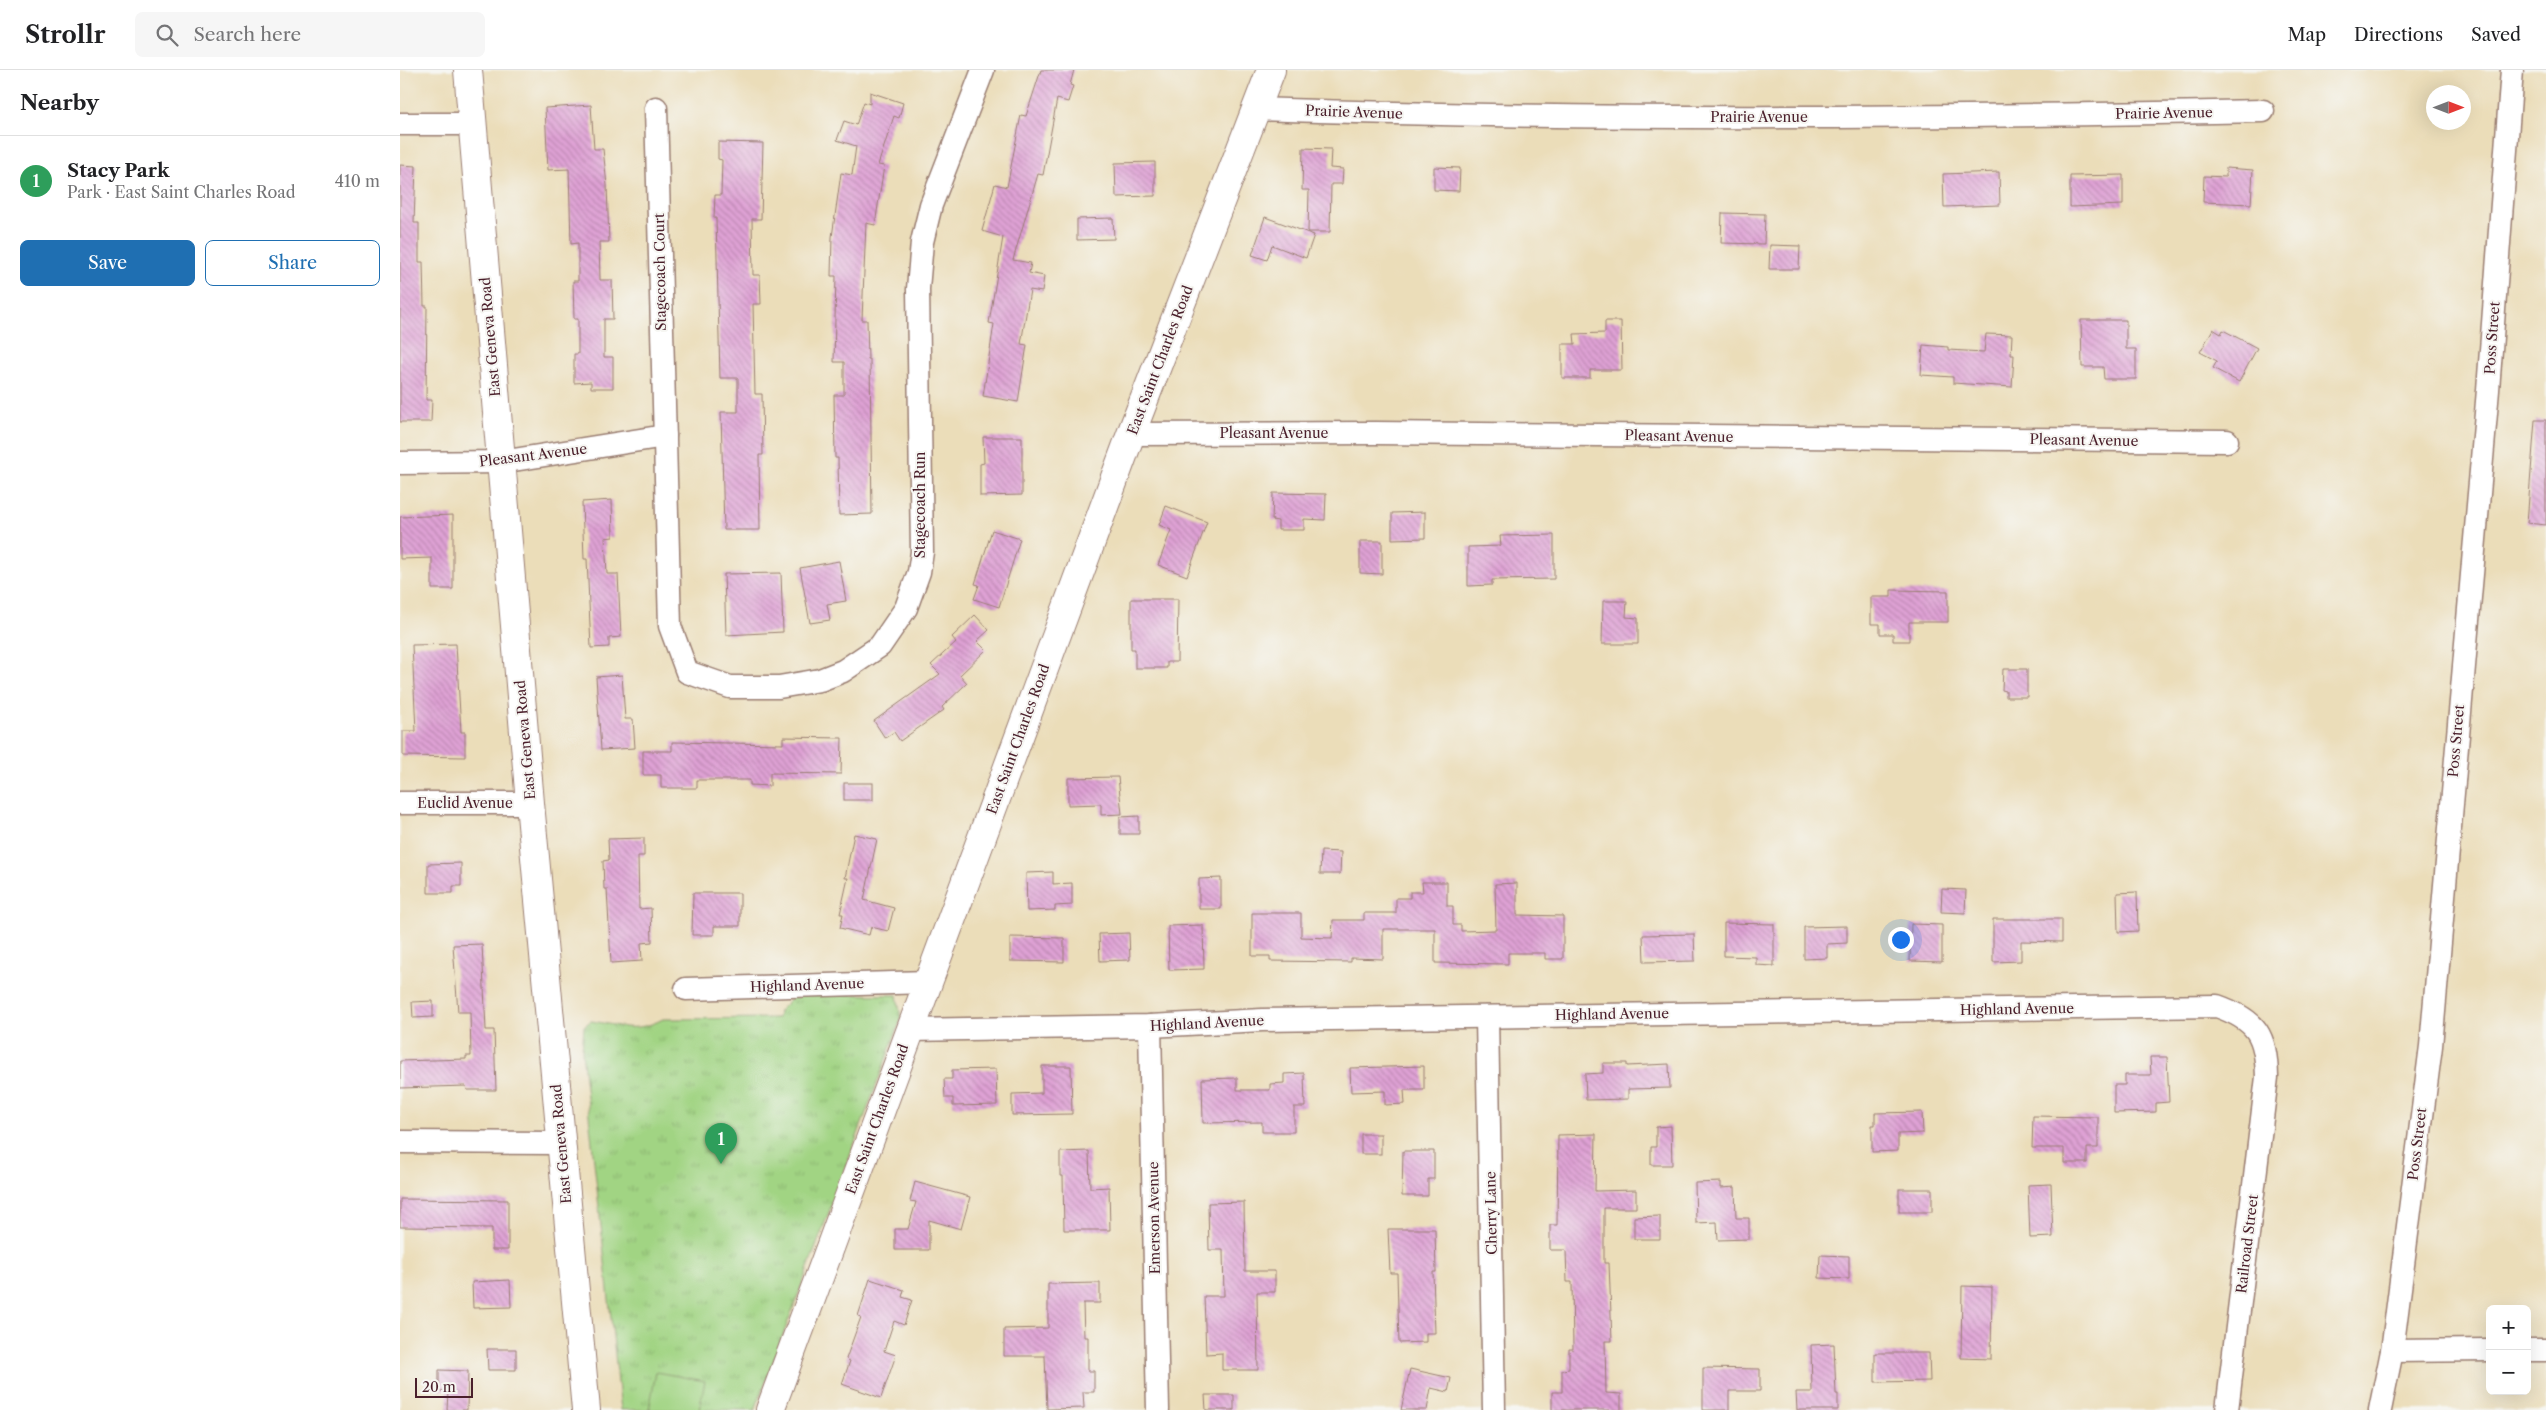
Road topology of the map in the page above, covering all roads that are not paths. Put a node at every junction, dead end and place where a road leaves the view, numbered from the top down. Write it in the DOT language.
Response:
graph roads {
  1 [pos="468,70"];
  2 [pos="983,70"];
  3 [pos="1271,70"];
  4 [pos="2512,70"];
  5 [pos="656,108"];
  6 [pos="1256,109"];
  7 [pos="2263,111"];
  8 [pos="400,124"];
  9 [pos="473,124"];
  10 [pos="1131,434"];
  11 [pos="665,436"];
  12 [pos="2227,441"];
  13 [pos="501,462"];
  14 [pos="400,463"];
  15 [pos="400,803"];
  16 [pos="530,803"];
  17 [pos="928,982"];
  18 [pos="686,989"];
  19 [pos="1487,1016"];
  20 [pos="1150,1026"];
  21 [pos="910,1030"];
  22 [pos="2267,1077"];
  23 [pos="400,1142"];
  24 [pos="560,1143"];
  25 [pos="2392,1350"];
  26 [pos="2486,1350"];
  27 [pos="2531,1350"];
  28 [pos="2546,1350"];
  29 [pos="586,1410"];
  30 [pos="770,1410"];
  31 [pos="1158,1410"];
  32 [pos="1494,1410"];
  33 [pos="2227,1410"];
  34 [pos="2380,1410"];
  1 -- 9 [label="street, East Geneva Road"];
  2 -- 11 [label="street, Stagecoach Run"];
  3 -- 6 [label="street, East Saint Charles Road"];
  4 -- 25 [label="street, Poss Street"];
  5 -- 11 [label="street, Stagecoach Court"];
  6 -- 7 [label="street, Prairie Avenue"];
  6 -- 10 [label="street, East Saint Charles Road"];
  8 -- 9 [label="street"];
  9 -- 13 [label="street, East Geneva Road"];
  10 -- 12 [label="street, Pleasant Avenue"];
  10 -- 17 [label="street, East Saint Charles Road"];
  11 -- 13 [label="street, Pleasant Avenue"];
  13 -- 14 [label="street, Pleasant Avenue"];
  13 -- 16 [label="street, East Geneva Road"];
  15 -- 16 [label="street, Euclid Avenue"];
  16 -- 24 [label="street, East Geneva Road"];
  17 -- 18 [label="street, Highland Avenue"];
  17 -- 21 [label="street, East Saint Charles Road"];
  19 -- 20 [label="street, Highland Avenue"];
  19 -- 22 [label="street, Highland Avenue"];
  19 -- 32 [label="street, Cherry Lane"];
  20 -- 21 [label="street, Highland Avenue"];
  20 -- 31 [label="street, Emerson Avenue"];
  21 -- 30 [label="street, East Saint Charles Road"];
  22 -- 33 [label="street, Railroad Street"];
  23 -- 24 [label="street"];
  24 -- 29 [label="street, East Geneva Road"];
  25 -- 26 [label="street"];
  25 -- 34 [label="street, Poss Street"];
  27 -- 28 [label="street"];
}
